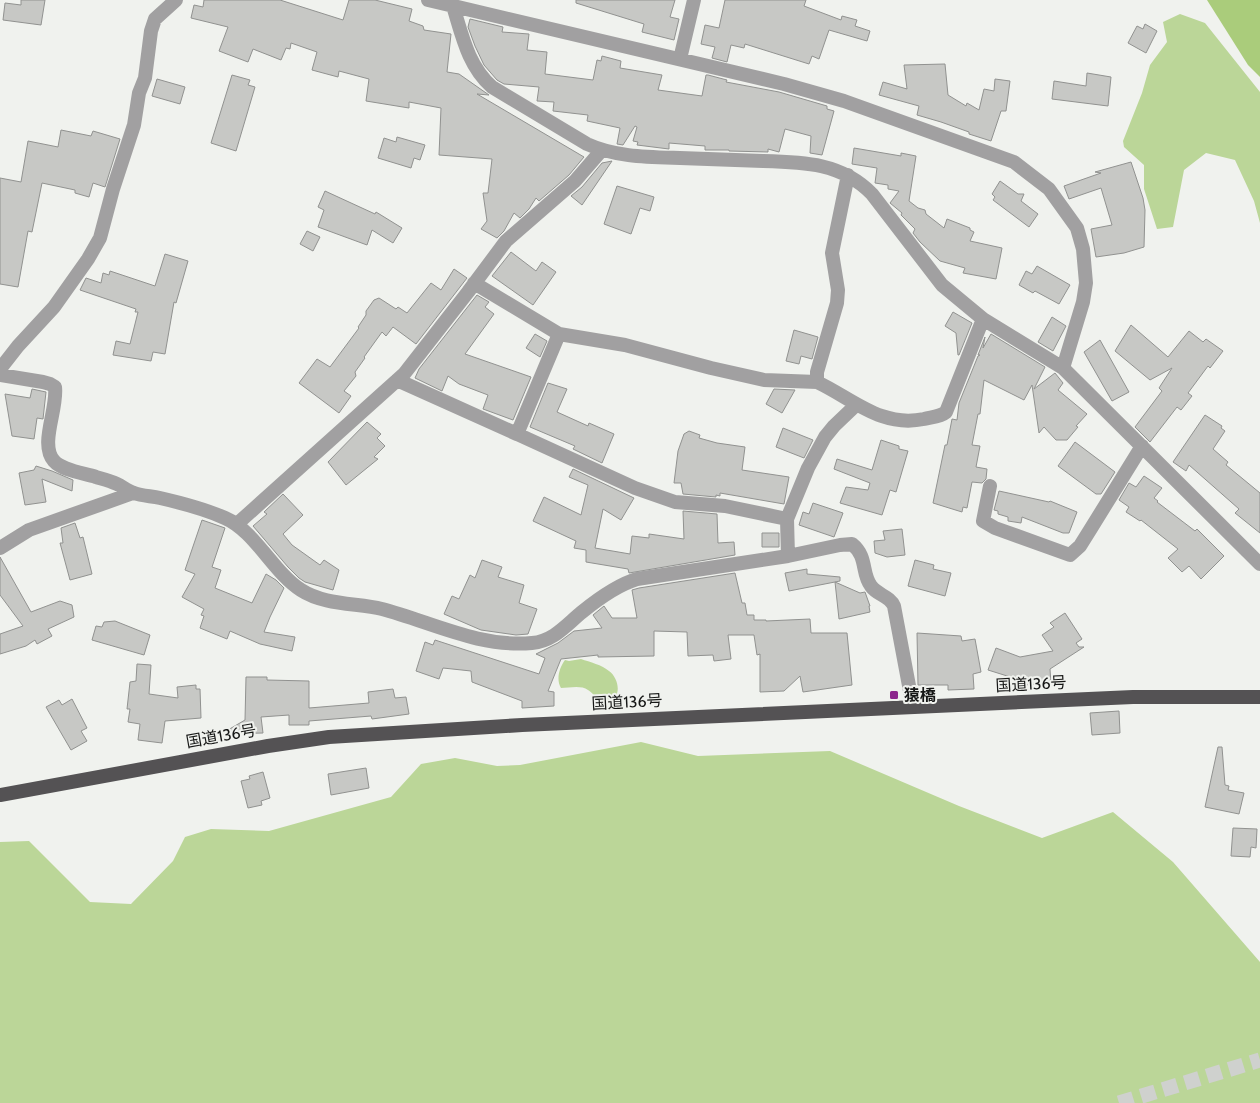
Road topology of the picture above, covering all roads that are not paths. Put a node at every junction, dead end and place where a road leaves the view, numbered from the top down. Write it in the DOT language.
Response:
graph roads {
  1 [pos="176,0"];
  2 [pos="428,0"];
  3 [pos="694,0"];
  4 [pos="453,6"];
  5 [pos="680,59"];
  6 [pos="601,151"];
  7 [pos="848,175"];
  8 [pos="474,283"];
  9 [pos="983,319"];
  10 [pos="558,334"];
  11 [pos="1063,368"];
  12 [pos="0,369"];
  13 [pos="0,375"];
  14 [pos="397,380"];
  15 [pos="817,382"];
  16 [pos="856,405"];
  17 [pos="517,434"];
  18 [pos="1142,446"];
  19 [pos="990,486"];
  20 [pos="132,493"];
  21 [pos="787,519"];
  22 [pos="236,524"];
  23 [pos="0,548"];
  24 [pos="788,556"];
  25 [pos="1260,564"];
  26 [pos="1260,697"];
  27 [pos="913,707"];
  28 [pos="0,794"];
  1 -- 12 [label="street"];
  2 -- 4 [label="street"];
  3 -- 5 [label="street"];
  4 -- 5 [label="street"];
  4 -- 6 [label="street"];
  5 -- 11 [label="street"];
  6 -- 7 [label="street"];
  6 -- 8 [label="street"];
  7 -- 9 [label="street"];
  7 -- 15 [label="street"];
  8 -- 10 [label="street"];
  8 -- 14 [label="street"];
  9 -- 11 [label="street"];
  9 -- 16 [label="street"];
  10 -- 15 [label="street"];
  10 -- 17 [label="street"];
  11 -- 18 [label="street"];
  13 -- 20 [label="street"];
  14 -- 17 [label="street"];
  14 -- 22 [label="street"];
  15 -- 16 [label="street"];
  16 -- 21 [label="street"];
  17 -- 21 [label="street"];
  18 -- 19 [label="street"];
  18 -- 25 [label="street"];
  20 -- 22 [label="street"];
  20 -- 23 [label="street"];
  21 -- 24 [label="street"];
  22 -- 24 [label="street"];
  24 -- 27 [label="street"];
  26 -- 27 [label="highway, 国道136号"];
  27 -- 28 [label="highway, 国道136号"];
}
